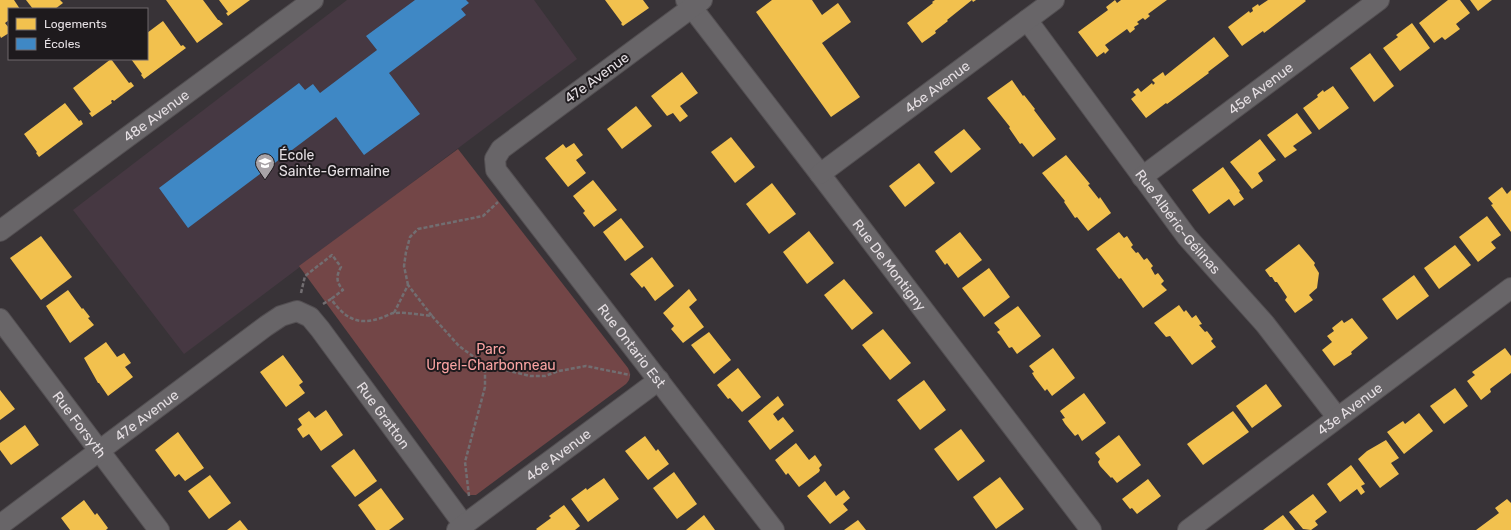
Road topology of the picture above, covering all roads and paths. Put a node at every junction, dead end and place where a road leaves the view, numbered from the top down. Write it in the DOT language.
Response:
graph roads {
  1 [pos="313,0"];
  2 [pos="1054,0"];
  3 [pos="1379,0"];
  4 [pos="693,3"];
  5 [pos="1027,20"];
  6 [pos="495,159"];
  7 [pos="820,174"];
  8 [pos="1142,177"];
  9 [pos="510,190"];
  10 [pos="0,231"];
  11 [pos="408,285"];
  12 [pos="1511,288"];
  13 [pos="331,299"];
  14 [pos="394,313"];
  15 [pos="302,314"];
  16 [pos="432,316"];
  17 [pos="0,319"];
  18 [pos="485,365"];
  19 [pos="659,380"];
  20 [pos="1337,417"];
  21 [pos="100,452"];
  22 [pos="0,525"];
  23 [pos="461,527"];
  24 [pos="159,530"];
  25 [pos="774,530"];
  26 [pos="1091,530"];
  27 [pos="1188,530"];
  1 -- 10 [label="street, 48e Avenue"];
  2 -- 5 [label="street, 46e Avenue"];
  3 -- 8 [label="street, 45e Avenue"];
  4 -- 6 [label="street, 47e Avenue"];
  4 -- 7 [label="street, Rue De Montigny"];
  5 -- 7 [label="street, 46e Avenue"];
  5 -- 8 [label="street, Rue Albéric-Gélinas"];
  6 -- 9 [label="street, Rue Ontario Est"];
  7 -- 26 [label="street, Rue De Montigny"];
  8 -- 20 [label="street, Rue Albéric-Gélinas"];
  9 -- 11 [label="path"];
  9 -- 19 [label="street, Rue Ontario Est"];
  11 -- 14 [label="path"];
  11 -- 16 [label="path"];
  12 -- 20 [label="street, 43e Avenue"];
  13 -- 14 [label="path"];
  13 -- 15 [label="path"];
  13 -- 15 [label="path"];
  14 -- 16 [label="path"];
  15 -- 21 [label="street, 47e Avenue"];
  15 -- 23 [label="street, Rue Gratton"];
  16 -- 18 [label="path"];
  17 -- 21 [label="street, Rue Forsyth"];
  18 -- 19 [label="path"];
  18 -- 23 [label="path"];
  19 -- 23 [label="street, 46e Avenue"];
  19 -- 25 [label="street, Rue Ontario Est"];
  20 -- 27 [label="street, 43e Avenue"];
  21 -- 22 [label="street, 47e Avenue"];
  21 -- 24 [label="street, Rue Forsyth"];
}
